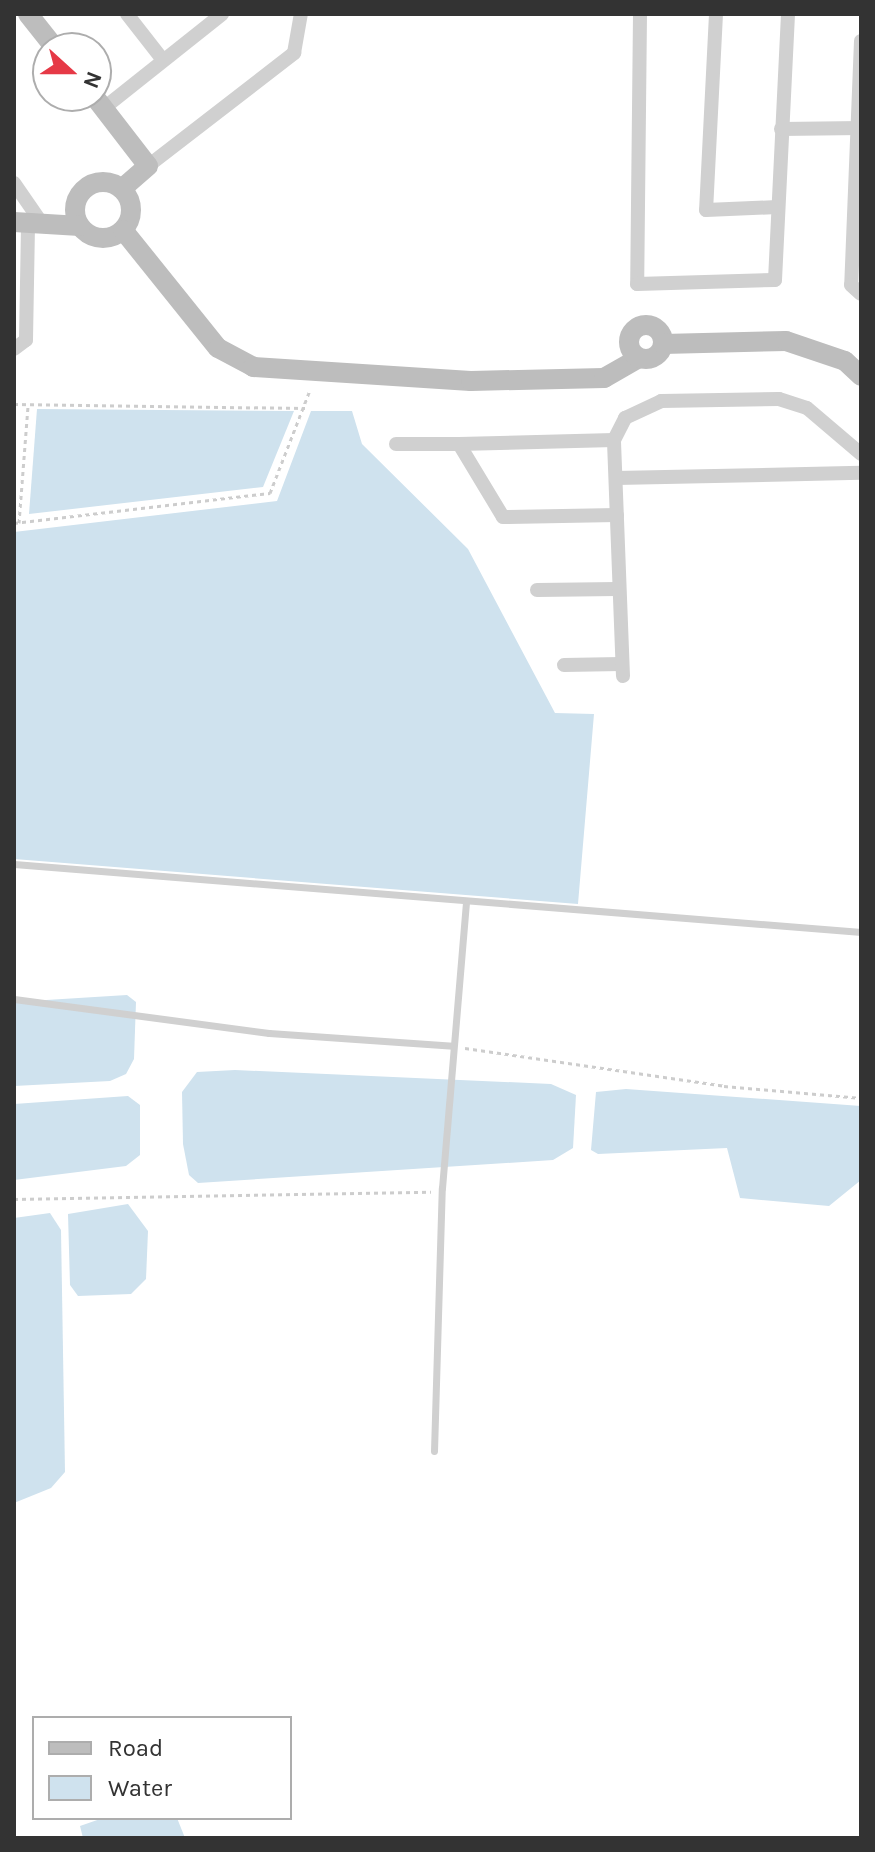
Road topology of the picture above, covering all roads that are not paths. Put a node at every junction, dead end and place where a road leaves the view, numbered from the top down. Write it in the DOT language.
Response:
graph roads {
  1 [pos="28,14"];
  2 [pos="127,14"];
  3 [pos="301,14"];
  4 [pos="640,14"];
  5 [pos="716,14"];
  6 [pos="788,14"];
  7 [pos="219,15"];
  8 [pos="42,32"];
  9 [pos="861,41"];
  10 [pos="163,60"];
  11 [pos="112,93"];
  12 [pos="107,112"];
  13 [pos="858,128"];
  14 [pos="781,129"];
  15 [pos="148,166"];
  16 [pos="14,183"];
  17 [pos="122,189"];
  18 [pos="777,207"];
  19 [pos="28,223"];
  20 [pos="80,226"];
  21 [pos="123,230"];
  22 [pos="861,294"];
  23 [pos="663,344"];
  24 [pos="14,349"];
  25 [pos="639,358"];
  26 [pos="861,376"];
  27 [pos="614,440"];
  28 [pos="396,444"];
  29 [pos="459,444"];
  30 [pos="861,454"];
  31 [pos="861,473"];
  32 [pos="616,478"];
  33 [pos="617,515"];
  34 [pos="617,589"];
  35 [pos="537,590"];
  36 [pos="564,665"];
  37 [pos="14,864"];
  38 [pos="466,901"];
  39 [pos="861,932"];
  40 [pos="14,999"];
  41 [pos="453,1046"];
  42 [pos="434,1451"];
  1 -- 8 [label="street"];
  2 -- 10 [label="street"];
  3 -- 15 [label="street"];
  4 -- 18 [label="street"];
  5 -- 18 [label="street"];
  6 -- 14 [label="street"];
  7 -- 10 [label="street"];
  9 -- 13 [label="street"];
  10 -- 11 [label="street"];
  12 -- 15 [label="street"];
  13 -- 14 [label="street"];
  13 -- 22 [label="street"];
  14 -- 18 [label="street"];
  15 -- 17 [label="street"];
  16 -- 19 [label="street"];
  17 -- 20 [label="street"];
  17 -- 21 [label="street"];
  19 -- 20 [label="street"];
  19 -- 24 [label="street"];
  20 -- 21 [label="street"];
  21 -- 25 [label="street"];
  23 -- 25 [label="street"];
  23 -- 25 [label="street"];
  23 -- 26 [label="street"];
  27 -- 29 [label="street"];
  27 -- 30 [label="street"];
  27 -- 32 [label="street"];
  28 -- 29 [label="street"];
  29 -- 33 [label="street"];
  31 -- 32 [label="street"];
  32 -- 33 [label="street"];
  33 -- 34 [label="street"];
  34 -- 35 [label="street"];
  34 -- 36 [label="street"];
  37 -- 38 [label="lane"];
  38 -- 39 [label="lane"];
  38 -- 41 [label="lane"];
  40 -- 41 [label="lane"];
  41 -- 42 [label="lane"];
}
